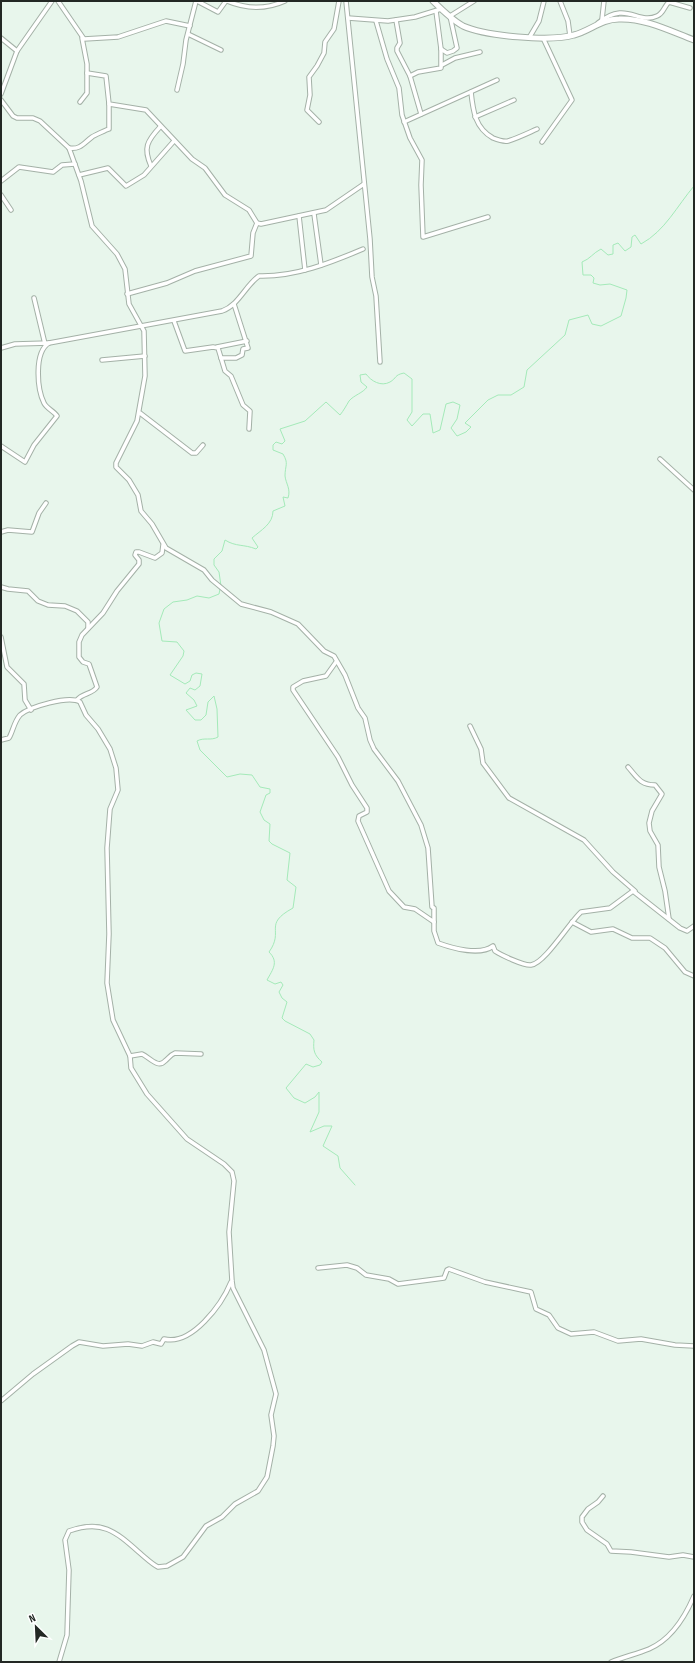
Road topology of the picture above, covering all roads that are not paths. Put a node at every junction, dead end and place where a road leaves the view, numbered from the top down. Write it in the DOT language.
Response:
graph roads {
  1 [pos="52,1"];
  2 [pos="58,1"];
  3 [pos="197,1"];
  4 [pos="226,1"];
  5 [pos="270,1"];
  6 [pos="285,1"];
  7 [pos="339,1"];
  8 [pos="346,1"];
  9 [pos="433,1"];
  10 [pos="474,1"];
  11 [pos="544,1"];
  12 [pos="560,1"];
  13 [pos="604,1"];
  14 [pos="268,7"];
  15 [pos="690,8"];
  16 [pos="439,10"];
  17 [pos="450,16"];
  18 [pos="348,18"];
  19 [pos="602,19"];
  20 [pos="396,20"];
  21 [pos="376,21"];
  22 [pos="598,24"];
  23 [pos="190,26"];
  24 [pos="188,34"];
  25 [pos="570,36"];
  26 [pos="1,38"];
  27 [pos="82,38"];
  28 [pos="529,38"];
  29 [pos="544,40"];
  30 [pos="694,40"];
  31 [pos="441,49"];
  32 [pos="222,50"];
  33 [pos="17,51"];
  34 [pos="480,52"];
  35 [pos="442,66"];
  36 [pos="87,73"];
  37 [pos="410,76"];
  38 [pos="497,80"];
  39 [pos="176,90"];
  40 [pos="471,92"];
  41 [pos="1,94"];
  42 [pos="1,100"];
  43 [pos="514,100"];
  44 [pos="80,102"];
  45 [pos="109,104"];
  46 [pos="421,114"];
  47 [pos="475,117"];
  48 [pos="319,122"];
  49 [pos="404,122"];
  50 [pos="160,127"];
  51 [pos="537,129"];
  52 [pos="174,141"];
  53 [pos="542,142"];
  54 [pos="73,151"];
  55 [pos="75,164"];
  56 [pos="151,166"];
  57 [pos="79,175"];
  58 [pos="1,181"];
  59 [pos="364,184"];
  60 [pos="1,195"];
  61 [pos="11,210"];
  62 [pos="314,214"];
  63 [pos="299,216"];
  64 [pos="488,217"];
  65 [pos="257,223"];
  66 [pos="363,249"];
  67 [pos="322,265"];
  68 [pos="305,270"];
  69 [pos="127,294"];
  70 [pos="34,298"];
  71 [pos="234,304"];
  72 [pos="174,320"];
  73 [pos="142,325"];
  74 [pos="247,341"];
  75 [pos="46,343"];
  76 [pos="217,347"];
  77 [pos="1,348"];
  78 [pos="145,356"];
  79 [pos="221,358"];
  80 [pos="102,360"];
  81 [pos="380,362"];
  82 [pos="140,413"];
  83 [pos="249,429"];
  84 [pos="203,445"];
  85 [pos="1,446"];
  86 [pos="660,459"];
  87 [pos="694,490"];
  88 [pos="46,503"];
  89 [pos="1,532"];
  90 [pos="163,544"];
  91 [pos="1,587"];
  92 [pos="95,621"];
  93 [pos="88,622"];
  94 [pos="88,628"];
  95 [pos="1,637"];
  96 [pos="336,662"];
  97 [pos="77,700"];
  98 [pos="31,710"];
  99 [pos="470,726"];
  100 [pos="1,740"];
  101 [pos="628,767"];
  102 [pos="635,891"];
  103 [pos="669,919"];
  104 [pos="434,922"];
  105 [pos="572,922"];
  106 [pos="694,926"];
  107 [pos="694,976"];
  108 [pos="202,1054"];
  109 [pos="130,1056"];
  110 [pos="318,1268"];
  111 [pos="232,1281"];
  112 [pos="694,1346"];
  113 [pos="1,1401"];
  114 [pos="603,1496"];
  115 [pos="694,1557"];
  116 [pos="694,1596"];
  117 [pos="59,1662"];
  118 [pos="610,1662"];
  1 -- 33 [label="street"];
  2 -- 27 [label="street"];
  3 -- 4 [label="street"];
  3 -- 23 [label="street"];
  4 -- 14 [label="street"];
  5 -- 14 [label="street"];
  6 -- 14 [label="street"];
  7 -- 48 [label="street"];
  8 -- 18 [label="street"];
  9 -- 16 [label="street"];
  10 -- 17 [label="street"];
  11 -- 28 [label="street"];
  12 -- 25 [label="street"];
  13 -- 19 [label="street"];
  15 -- 19 [label="street"];
  16 -- 17 [label="street"];
  16 -- 20 [label="street"];
  16 -- 31 [label="street"];
  17 -- 28 [label="street"];
  17 -- 31 [label="street"];
  18 -- 21 [label="street"];
  18 -- 59 [label="street"];
  19 -- 22 [label="street"];
  20 -- 21 [label="street"];
  20 -- 37 [label="street"];
  21 -- 49 [label="street"];
  22 -- 25 [label="street"];
  22 -- 30 [label="street"];
  23 -- 24 [label="street"];
  23 -- 27 [label="street"];
  24 -- 32 [label="street"];
  24 -- 39 [label="street"];
  25 -- 29 [label="street"];
  26 -- 33 [label="street"];
  27 -- 36 [label="street"];
  28 -- 29 [label="street"];
  29 -- 53 [label="street"];
  31 -- 35 [label="street"];
  33 -- 41 [label="street"];
  34 -- 35 [label="street"];
  35 -- 37 [label="street"];
  36 -- 44 [label="street"];
  36 -- 45 [label="street"];
  37 -- 46 [label="street"];
  38 -- 40 [label="street"];
  40 -- 46 [label="street"];
  40 -- 47 [label="street"];
  42 -- 54 [label="street"];
  43 -- 47 [label="street"];
  45 -- 50 [label="street"];
  45 -- 54 [label="street"];
  46 -- 49 [label="street"];
  47 -- 51 [label="street"];
  49 -- 64 [label="street"];
  50 -- 52 [label="street"];
  50 -- 56 [label="street"];
  52 -- 56 [label="street"];
  52 -- 65 [label="street"];
  54 -- 55 [label="street"];
  55 -- 57 [label="street"];
  55 -- 58 [label="street"];
  56 -- 57 [label="street"];
  57 -- 69 [label="street"];
  59 -- 62 [label="street"];
  59 -- 81 [label="street"];
  60 -- 61 [label="street"];
  62 -- 63 [label="street"];
  62 -- 67 [label="street"];
  63 -- 65 [label="street"];
  63 -- 68 [label="street"];
  65 -- 69 [label="street"];
  66 -- 67 [label="street"];
  67 -- 68 [label="street"];
  68 -- 71 [label="street"];
  69 -- 73 [label="street"];
  70 -- 75 [label="street"];
  71 -- 72 [label="street"];
  71 -- 74 [label="street"];
  72 -- 73 [label="street"];
  72 -- 76 [label="street"];
  73 -- 75 [label="street"];
  73 -- 78 [label="street"];
  74 -- 76 [label="street"];
  74 -- 79 [label="street"];
  75 -- 77 [label="street"];
  75 -- 85 [label="street"];
  76 -- 79 [label="street"];
  78 -- 80 [label="street"];
  78 -- 82 [label="street"];
  79 -- 83 [label="street"];
  82 -- 84 [label="street"];
  82 -- 90 [label="street"];
  86 -- 87 [label="street"];
  88 -- 89 [label="street"];
  90 -- 92 [label="street"];
  90 -- 96 [label="street"];
  91 -- 93 [label="street"];
  92 -- 93 [label="street"];
  92 -- 94 [label="street"];
  93 -- 94 [label="street"];
  94 -- 97 [label="street"];
  95 -- 98 [label="street"];
  96 -- 104 [label="street"];
  96 -- 104 [label="street"];
  97 -- 98 [label="street"];
  97 -- 109 [label="street"];
  98 -- 100 [label="street"];
  99 -- 102 [label="street"];
  101 -- 103 [label="street"];
  102 -- 103 [label="street"];
  102 -- 105 [label="street"];
  103 -- 106 [label="street"];
  104 -- 105 [label="street"];
  105 -- 107 [label="street"];
  108 -- 109 [label="street"];
  109 -- 111 [label="street"];
  110 -- 112 [label="street"];
  111 -- 113 [label="street"];
  111 -- 117 [label="street"];
  114 -- 115 [label="street"];
  116 -- 118 [label="street"];
}
